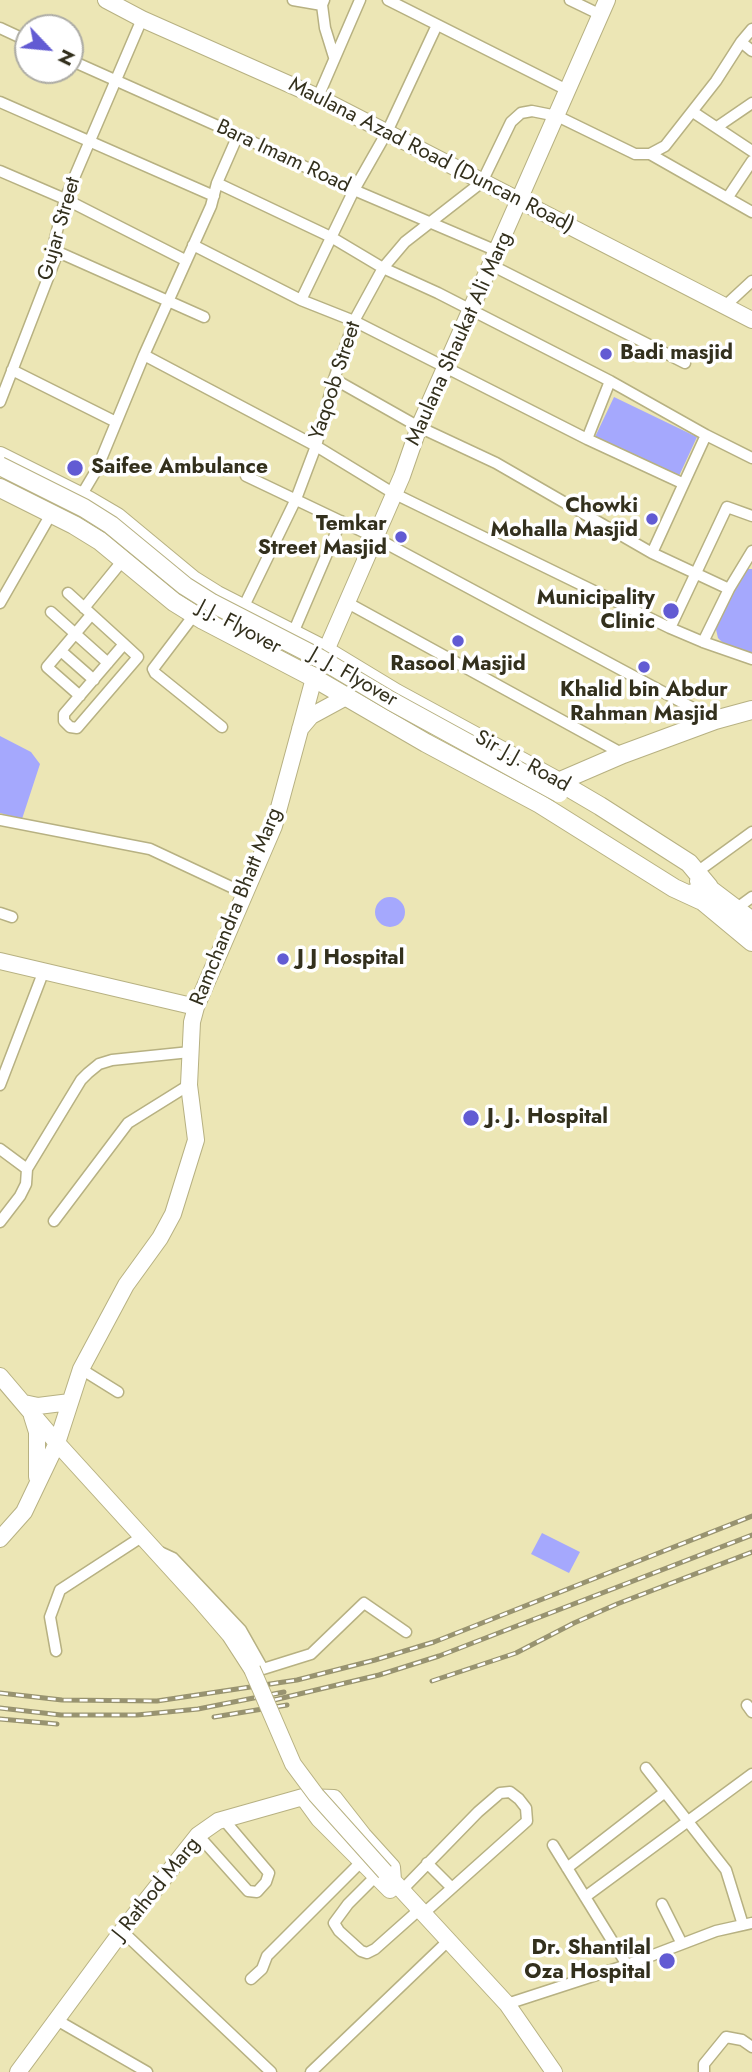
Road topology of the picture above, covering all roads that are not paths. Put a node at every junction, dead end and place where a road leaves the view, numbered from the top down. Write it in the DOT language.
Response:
graph roads {
  1 [pos="106,0"];
  2 [pos="293,0"];
  3 [pos="360,0"];
  4 [pos="388,0"];
  5 [pos="570,0"];
  6 [pos="323,3"];
  7 [pos="604,8"];
  8 [pos="142,19"];
  9 [pos="437,25"];
  10 [pos="752,29"];
  11 [pos="741,42"];
  12 [pos="752,51"];
  13 [pos="334,57"];
  14 [pos="84,66"];
  15 [pos="117,81"];
  16 [pos="567,90"];
  17 [pos="318,97"];
  18 [pos="0,102"];
  19 [pos="752,103"];
  20 [pos="693,111"];
  21 [pos="557,117"];
  22 [pos="717,127"];
  23 [pos="387,132"];
  24 [pos="238,135"];
  25 [pos="89,142"];
  26 [pos="752,151"];
  27 [pos="650,154"];
  28 [pos="752,161"];
  29 [pos="0,171"];
  30 [pos="482,182"];
  31 [pos="217,183"];
  32 [pos="354,190"];
  33 [pos="214,196"];
  34 [pos="728,197"];
  35 [pos="65,199"];
  36 [pos="521,200"];
  37 [pos="752,212"];
  38 [pos="431,222"];
  39 [pos="331,237"];
  40 [pos="193,245"];
  41 [pos="58,252"];
  42 [pos="494,258"];
  43 [pos="186,260"];
  44 [pos="383,268"];
  45 [pos="752,281"];
  46 [pos="301,300"];
  47 [pos="168,302"];
  48 [pos="725,306"];
  49 [pos="471,311"];
  50 [pos="204,317"];
  51 [pos="752,320"];
  52 [pos="354,321"];
  53 [pos="144,355"];
  54 [pos="685,363"];
  55 [pos="446,369"];
  56 [pos="12,370"];
  57 [pos="334,379"];
  58 [pos="610,381"];
  59 [pos="0,402"];
  60 [pos="116,422"];
  61 [pos="419,427"];
  62 [pos="706,435"];
  63 [pos="587,439"];
  64 [pos="316,446"];
  65 [pos="0,456"];
  66 [pos="752,458"];
  67 [pos="0,466"];
  68 [pos="246,476"];
  69 [pos="0,478"];
  70 [pos="682,484"];
  71 [pos="0,488"];
  72 [pos="393,493"];
  73 [pos="82,496"];
  74 [pos="296,499"];
  75 [pos="51,514"];
  76 [pos="752,516"];
  77 [pos="341,521"];
  78 [pos="374,537"];
  79 [pos="752,551"];
  80 [pos="652,553"];
  81 [pos="123,560"];
  82 [pos="749,565"];
  83 [pos="695,575"];
  84 [pos="729,589"];
  85 [pos="68,593"];
  86 [pos="346,601"];
  87 [pos="0,603"];
  88 [pos="243,608"];
  89 [pos="88,611"];
  90 [pos="51,612"];
  91 [pos="194,615"];
  92 [pos="670,628"];
  93 [pos="293,633"];
  94 [pos="75,634"];
  95 [pos="703,642"];
  96 [pos="124,644"];
  97 [pos="326,650"];
  98 [pos="61,651"];
  99 [pos="138,657"];
  100 [pos="752,659"];
  101 [pos="108,663"];
  102 [pos="153,669"];
  103 [pos="314,678"];
  104 [pos="93,681"];
  105 [pos="106,695"];
  106 [pos="80,696"];
  107 [pos="346,697"];
  108 [pos="752,710"];
  109 [pos="715,720"];
  110 [pos="222,727"];
  111 [pos="299,732"];
  112 [pos="623,754"];
  113 [pos="558,793"];
  114 [pos="0,820"];
  115 [pos="752,832"];
  116 [pos="697,872"];
  117 [pos="244,892"];
  118 [pos="704,893"];
  119 [pos="752,897"];
  120 [pos="737,908"];
  121 [pos="0,913"];
  122 [pos="12,917"];
  123 [pos="752,921"];
  124 [pos="752,942"];
  125 [pos="0,961"];
  126 [pos="43,973"];
  127 [pos="196,1007"];
  128 [pos="190,1052"];
  129 [pos="3,1070"];
  130 [pos="0,1085"];
  131 [pos="189,1085"];
  132 [pos="0,1149"];
  133 [pos="27,1169"];
  134 [pos="54,1221"];
  135 [pos="0,1222"];
  136 [pos="81,1369"];
  137 [pos="3,1386"];
  138 [pos="118,1392"];
  139 [pos="70,1402"];
  140 [pos="27,1407"];
  141 [pos="57,1443"];
  142 [pos="37,1484"];
  143 [pos="143,1536"];
  144 [pos="0,1539"];
  145 [pos="155,1550"];
  146 [pos="406,1632"];
  147 [pos="57,1651"];
  148 [pos="646,1768"];
  149 [pos="752,1774"];
  150 [pos="665,1792"];
  151 [pos="303,1797"];
  152 [pos="224,1820"];
  153 [pos="688,1822"];
  154 [pos="198,1835"];
  155 [pos="553,1845"];
  156 [pos="362,1861"];
  157 [pos="427,1863"];
  158 [pos="567,1868"];
  159 [pos="451,1887"];
  160 [pos="402,1892"];
  161 [pos="585,1897"];
  162 [pos="663,1904"];
  163 [pos="747,1924"];
  164 [pos="122,1931"];
  165 [pos="448,1941"];
  166 [pos="682,1944"];
  167 [pos="627,1965"];
  168 [pos="251,1979"];
  169 [pos="507,2004"];
  170 [pos="55,2019"];
  171 [pos="752,2047"];
  172 [pos="18,2072"];
  173 [pos="147,2072"];
  174 [pos="271,2072"];
  175 [pos="311,2072"];
  176 [pos="554,2072"];
  177 [pos="704,2072"];
  1 -- 8 [label="street, Maulana Azad Road (Duncan Road)"];
  2 -- 6 [label="street"];
  3 -- 13 [label="street"];
  4 -- 9 [label="street"];
  5 -- 7 [label="street"];
  6 -- 13 [label="street"];
  7 -- 16 [label="street, Maulana Shaukat Ali Marg"];
  8 -- 15 [label="street, Gujar Street"];
  8 -- 17 [label="street, Maulana Azad Road (Duncan Road)"];
  9 -- 16 [label="street"];
  9 -- 23 [label="street"];
  10 -- 11 [label="street"];
  11 -- 12 [label="street"];
  11 -- 20 [label="street"];
  13 -- 17 [label="street"];
  14 -- 15 [label="street, Bara Imam Road"];
  15 -- 24 [label="street, Bara Imam Road"];
  15 -- 25 [label="street, Gujar Street"];
  16 -- 21 [label="street, Maulana Shaukat Ali Marg"];
  17 -- 23 [label="street, Maulana Azad Road (Duncan Road)"];
  18 -- 25 [label="street"];
  19 -- 22 [label="street"];
  20 -- 22 [label="street"];
  20 -- 27 [label="street"];
  21 -- 27 [label="street"];
  21 -- 30 [label="street, Yaqoob Street"];
  21 -- 36 [label="street, Maulana Shaukat Ali Marg"];
  22 -- 26 [label="street"];
  23 -- 30 [label="street, Maulana Azad Road (Duncan Road)"];
  23 -- 32 [label="street"];
  24 -- 31 [label="street"];
  24 -- 32 [label="street, Bara Imam Road"];
  25 -- 33 [label="street"];
  25 -- 35 [label="street, Gujar Street"];
  27 -- 34 [label="street"];
  28 -- 34 [label="street"];
  29 -- 35 [label="street"];
  30 -- 36 [label="street, Maulana Azad Road (Duncan Road)"];
  30 -- 38 [label="street, Yaqoob Street"];
  31 -- 33 [label="street"];
  31 -- 39 [label="street"];
  32 -- 38 [label="street, Bara Imam Road"];
  32 -- 39 [label="street"];
  33 -- 40 [label="street"];
  34 -- 37 [label="street"];
  35 -- 41 [label="street, Gujar Street"];
  35 -- 43 [label="street"];
  36 -- 42 [label="street, Maulana Shaukat Ali Marg"];
  36 -- 48 [label="street, Maulana Azad Road (Duncan Road)"];
  38 -- 42 [label="street, Bara Imam Road"];
  38 -- 44 [label="street, Yaqoob Street"];
  39 -- 44 [label="street"];
  39 -- 46 [label="street"];
  40 -- 43 [label="street"];
  40 -- 46 [label="street"];
  41 -- 47 [label="street"];
  41 -- 56 [label="street, Gujar Street"];
  42 -- 49 [label="street, Maulana Shaukat Ali Marg"];
  42 -- 54 [label="street, Bara Imam Road"];
  43 -- 47 [label="street"];
  44 -- 49 [label="street"];
  44 -- 52 [label="street, Yaqoob Street"];
  45 -- 48 [label="street"];
  46 -- 52 [label="street"];
  47 -- 50 [label="street"];
  47 -- 53 [label="street"];
  48 -- 51 [label="street, Maulana Azad Road (Duncan Road)"];
  49 -- 55 [label="street, Maulana Shaukat Ali Marg"];
  49 -- 58 [label="street"];
  52 -- 55 [label="street"];
  52 -- 57 [label="street, Yaqoob Street"];
  53 -- 60 [label="street"];
  53 -- 64 [label="street"];
  55 -- 61 [label="street, Maulana Shaukat Ali Marg"];
  55 -- 63 [label="street"];
  56 -- 59 [label="street, Gujar Street"];
  56 -- 60 [label="street"];
  57 -- 61 [label="street"];
  57 -- 64 [label="street, Yaqoob Street"];
  58 -- 62 [label="street"];
  58 -- 63 [label="street"];
  60 -- 73 [label="street"];
  61 -- 72 [label="street, Maulana Shaukat Ali Marg"];
  61 -- 80 [label="street"];
  62 -- 66 [label="street"];
  62 -- 70 [label="street"];
  63 -- 70 [label="street"];
  64 -- 72 [label="street"];
  64 -- 74 [label="street, Yaqoob Street"];
  65 -- 73 [label="main road, Sir J.J. Road"];
  67 -- 113 [label="main road, J. J. Flyover, bridge"];
  68 -- 74 [label="street"];
  69 -- 113 [label="main road, J.J. Flyover"];
  70 -- 80 [label="street"];
  71 -- 75 [label="main road, Sir J.J. Road"];
  72 -- 78 [label="street, Maulana Shaukat Ali Marg"];
  72 -- 92 [label="street"];
  73 -- 88 [label="main road, Sir J.J. Road"];
  74 -- 77 [label="street"];
  74 -- 88 [label="street, Yaqoob Street"];
  75 -- 81 [label="main road, Sir J.J. Road"];
  75 -- 87 [label="street"];
  76 -- 83 [label="street"];
  77 -- 78 [label="street"];
  77 -- 93 [label="street"];
  78 -- 86 [label="street, Maulana Shaukat Ali Marg"];
  78 -- 109 [label="street"];
  79 -- 82 [label="street"];
  80 -- 83 [label="street"];
  81 -- 89 [label="street"];
  81 -- 91 [label="main road, Sir J.J. Road"];
  82 -- 84 [label="street"];
  83 -- 84 [label="street"];
  83 -- 92 [label="street"];
  84 -- 95 [label="street"];
  85 -- 89 [label="street"];
  86 -- 97 [label="street, Maulana Shaukat Ali Marg"];
  86 -- 112 [label="street"];
  88 -- 93 [label="main road, Sir J.J. Road"];
  89 -- 94 [label="street"];
  89 -- 96 [label="street"];
  90 -- 94 [label="street"];
  91 -- 102 [label="street"];
  91 -- 103 [label="main road, Sir J.J. Road"];
  92 -- 95 [label="street"];
  93 -- 97 [label="main road, Sir J.J. Road"];
  94 -- 98 [label="street"];
  94 -- 101 [label="street"];
  95 -- 100 [label="street"];
  96 -- 99 [label="street"];
  96 -- 101 [label="street"];
  97 -- 103 [label="street, Maulana Shaukat Ali Marg"];
  97 -- 113 [label="main road, Sir J.J. Road"];
  98 -- 104 [label="street"];
  98 -- 106 [label="street"];
  99 -- 102 [label="street"];
  99 -- 105 [label="street"];
  101 -- 104 [label="street"];
  102 -- 110 [label="street"];
  103 -- 107 [label="main road, Sir J.J. Road"];
  103 -- 111 [label="street, Ramchandra Bhatt Marg"];
  104 -- 105 [label="street"];
  104 -- 106 [label="street"];
  105 -- 106 [label="street"];
  107 -- 111 [label="street"];
  107 -- 118 [label="main road, Sir J.J. Road"];
  108 -- 109 [label="main road"];
  109 -- 112 [label="main road"];
  111 -- 117 [label="street, Ramchandra Bhatt Marg"];
  112 -- 113 [label="main road"];
  113 -- 116 [label="main road, Sir J.J. Road"];
  113 -- 118 [label="main road, J. J. Flyover"];
  114 -- 117 [label="street"];
  115 -- 116 [label="street"];
  116 -- 118 [label="main road, Sir J.J. Road"];
  117 -- 127 [label="street, Ramchandra Bhatt Marg"];
  118 -- 120 [label="main road"];
  118 -- 124 [label="main road"];
  119 -- 120 [label="street"];
  120 -- 123 [label="main road"];
  121 -- 122 [label="street"];
  125 -- 126 [label="street"];
  126 -- 127 [label="street"];
  126 -- 129 [label="street"];
  127 -- 128 [label="street, Ramchandra Bhatt Marg"];
  128 -- 131 [label="street, Ramchandra Bhatt Marg"];
  128 -- 133 [label="street"];
  129 -- 130 [label="street"];
  131 -- 134 [label="street"];
  131 -- 136 [label="street, Ramchandra Bhatt Marg"];
  132 -- 133 [label="street"];
  133 -- 135 [label="street"];
  136 -- 138 [label="street"];
  136 -- 139 [label="street, Ramchandra Bhatt Marg"];
  137 -- 140 [label="street"];
  139 -- 140 [label="street"];
  139 -- 141 [label="street, Ramchandra Bhatt Marg"];
  140 -- 141 [label="street"];
  140 -- 142 [label="street"];
  141 -- 142 [label="street, Ramchandra Bhatt Marg"];
  141 -- 143 [label="street"];
  142 -- 144 [label="street, Ramchandra Bhatt Marg"];
  143 -- 145 [label="street"];
  143 -- 147 [label="street"];
  145 -- 146 [label="street"];
  145 -- 160 [label="street, bridge"];
  148 -- 150 [label="street"];
  149 -- 153 [label="street"];
  150 -- 153 [label="street"];
  150 -- 158 [label="street"];
  151 -- 152 [label="street, J Rathod Marg"];
  151 -- 156 [label="street"];
  151 -- 160 [label="street, J Rathod Marg"];
  152 -- 154 [label="street, J Rathod Marg"];
  152 -- 154 [label="street"];
  153 -- 161 [label="street"];
  153 -- 163 [label="street"];
  154 -- 164 [label="street, J Rathod Marg"];
  155 -- 158 [label="street"];
  156 -- 160 [label="street"];
  156 -- 168 [label="street"];
  157 -- 159 [label="street"];
  157 -- 159 [label="street"];
  157 -- 160 [label="street"];
  158 -- 161 [label="street"];
  159 -- 160 [label="street"];
  160 -- 160 [label="street"];
  160 -- 165 [label="street"];
  161 -- 167 [label="street"];
  162 -- 166 [label="street"];
  163 -- 166 [label="street"];
  164 -- 170 [label="street, J Rathod Marg"];
  164 -- 174 [label="street"];
  165 -- 169 [label="street"];
  165 -- 175 [label="street"];
  166 -- 167 [label="street"];
  167 -- 169 [label="street"];
  169 -- 176 [label="street"];
  170 -- 172 [label="street, J Rathod Marg"];
  170 -- 173 [label="street"];
  171 -- 177 [label="street"];
}
